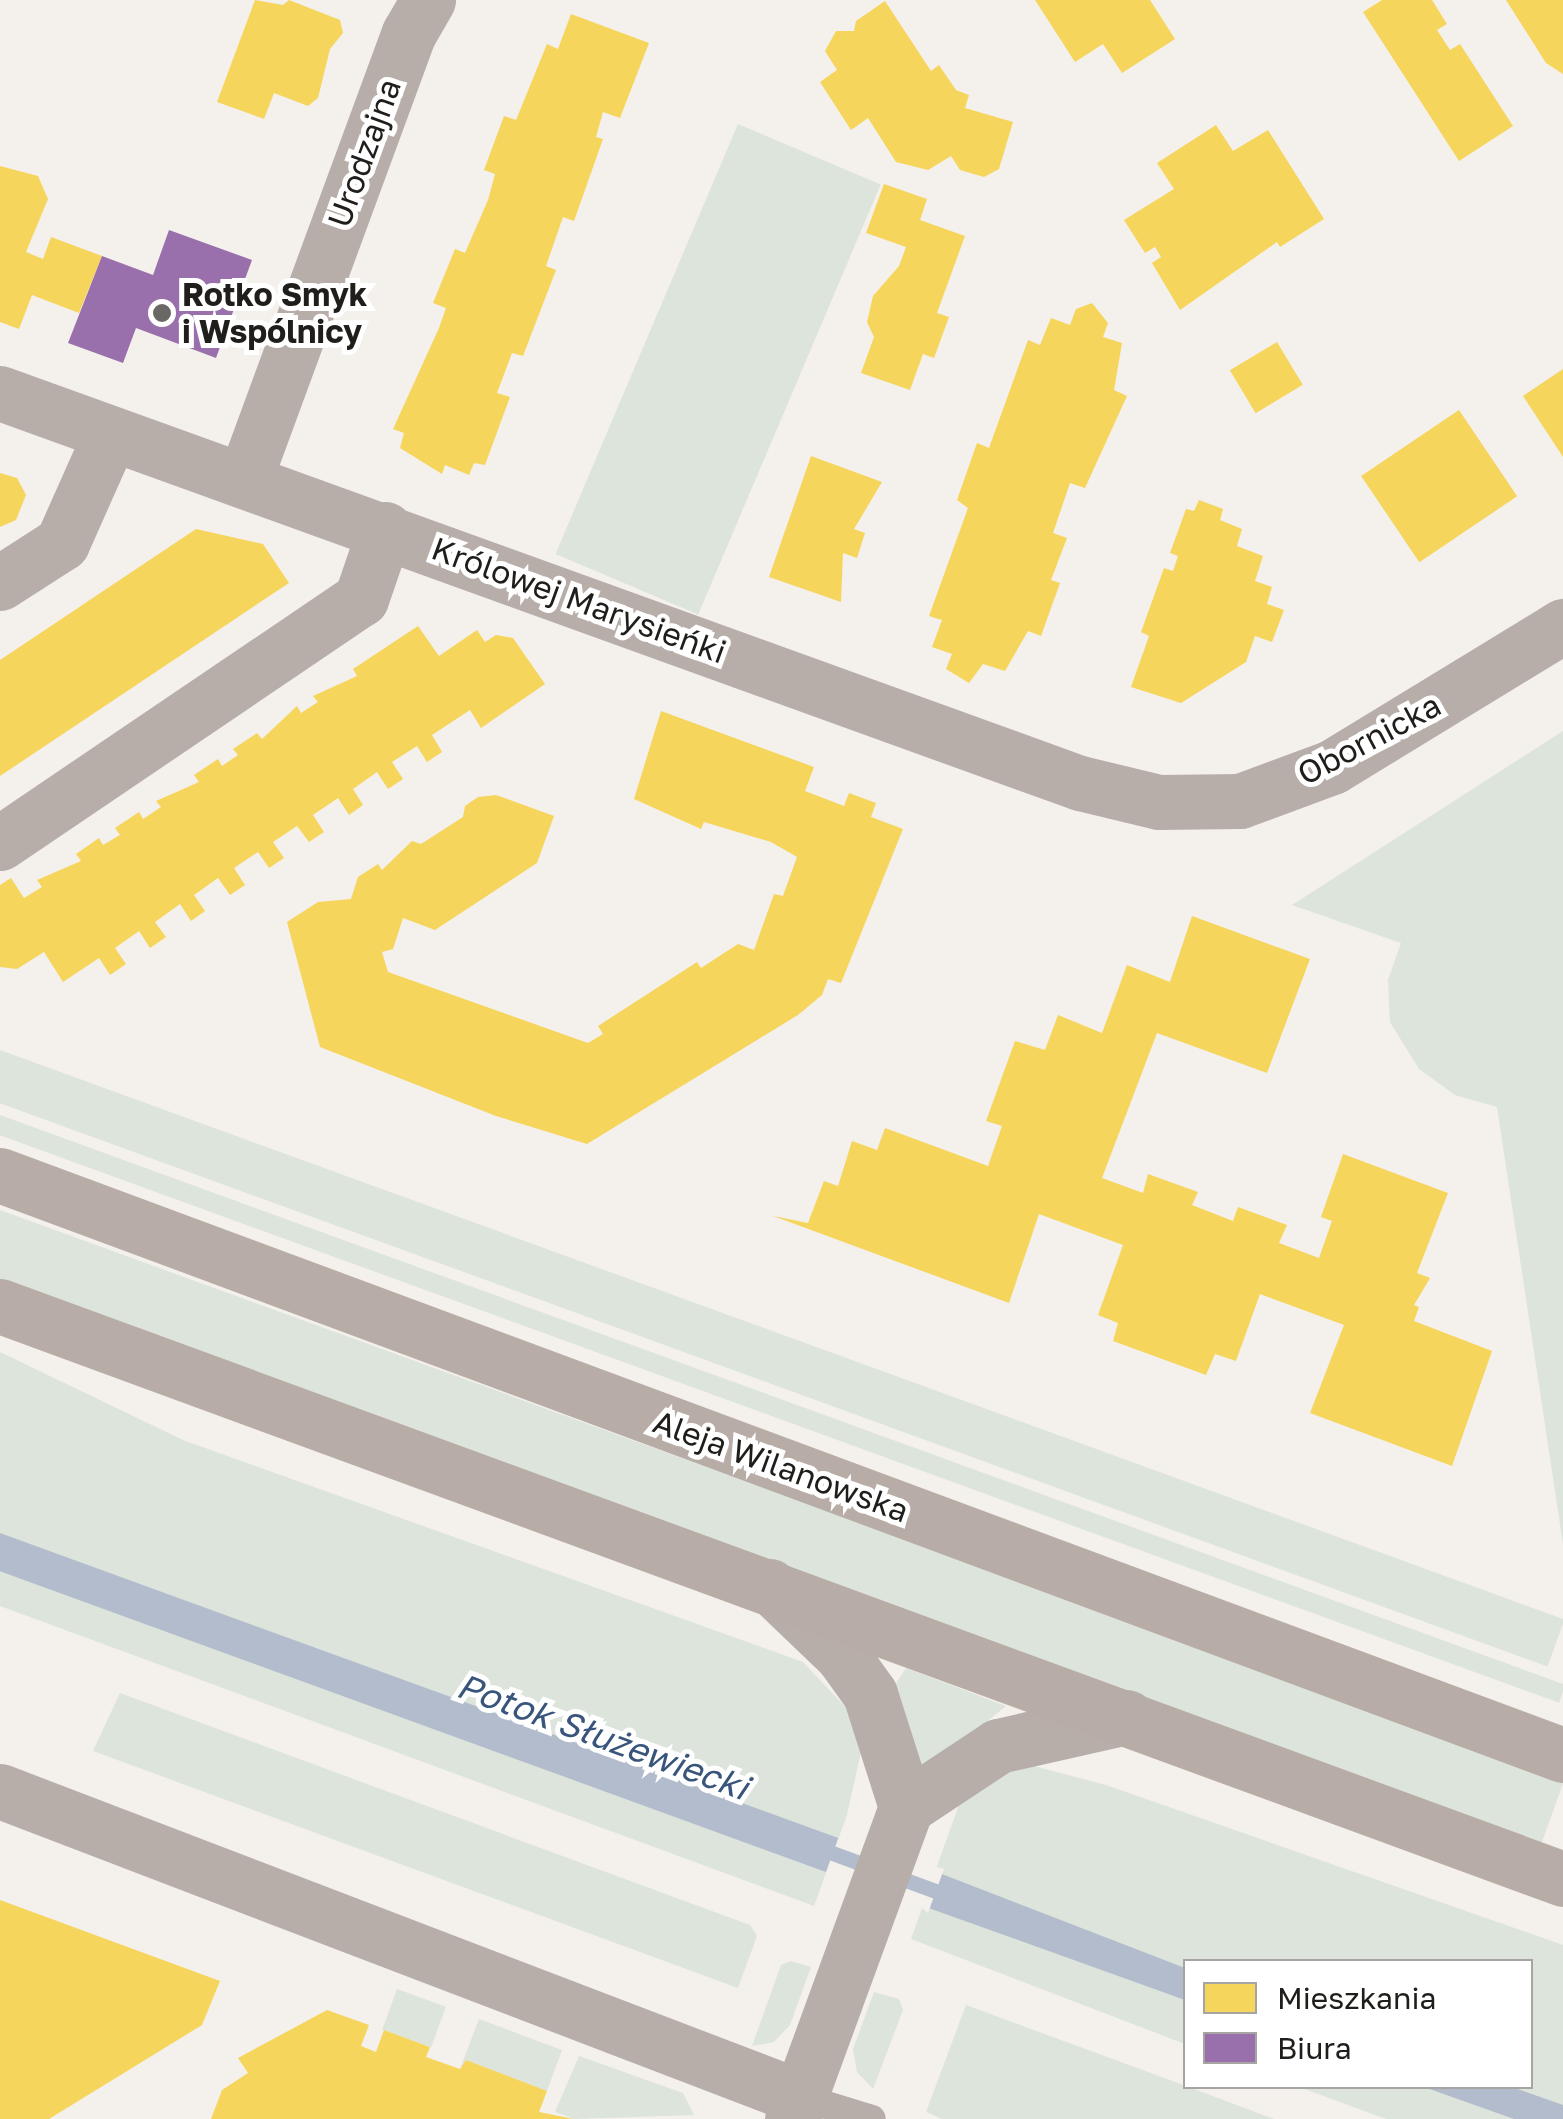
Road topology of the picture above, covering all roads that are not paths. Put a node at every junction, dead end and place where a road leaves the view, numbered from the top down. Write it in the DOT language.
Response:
graph roads {
  1 [pos="428,0"];
  2 [pos="0,393"];
  3 [pos="111,433"];
  4 [pos="244,478"];
  5 [pos="385,530"];
  6 [pos="0,584"];
  7 [pos="1563,626"];
  8 [pos="1159,802"];
  9 [pos="0,843"];
  10 [pos="0,1175"];
  11 [pos="0,1306"];
  12 [pos="770,1586"];
  13 [pos="1127,1717"];
  14 [pos="1563,1755"];
  15 [pos="0,1791"];
  16 [pos="902,1820"];
  17 [pos="1563,1879"];
  18 [pos="796,2108"];
  19 [pos="872,2119"];
  1 -- 4 [label="street, Urodzajna"];
  2 -- 3 [label="street, Królowej Marysieńki"];
  3 -- 4 [label="street, Królowej Marysieńki"];
  3 -- 6 [label="street"];
  4 -- 5 [label="street, Królowej Marysieńki"];
  5 -- 8 [label="street, Królowej Marysieńki"];
  5 -- 9 [label="street"];
  7 -- 8 [label="street, Obornicka"];
  10 -- 14 [label="main road, Aleja Wilanowska"];
  11 -- 12 [label="main road"];
  12 -- 13 [label="main road"];
  12 -- 16 [label="street"];
  13 -- 16 [label="street"];
  13 -- 17 [label="main road"];
  15 -- 18 [label="street"];
  16 -- 18 [label="street"];
  18 -- 19 [label="lane"];
}
